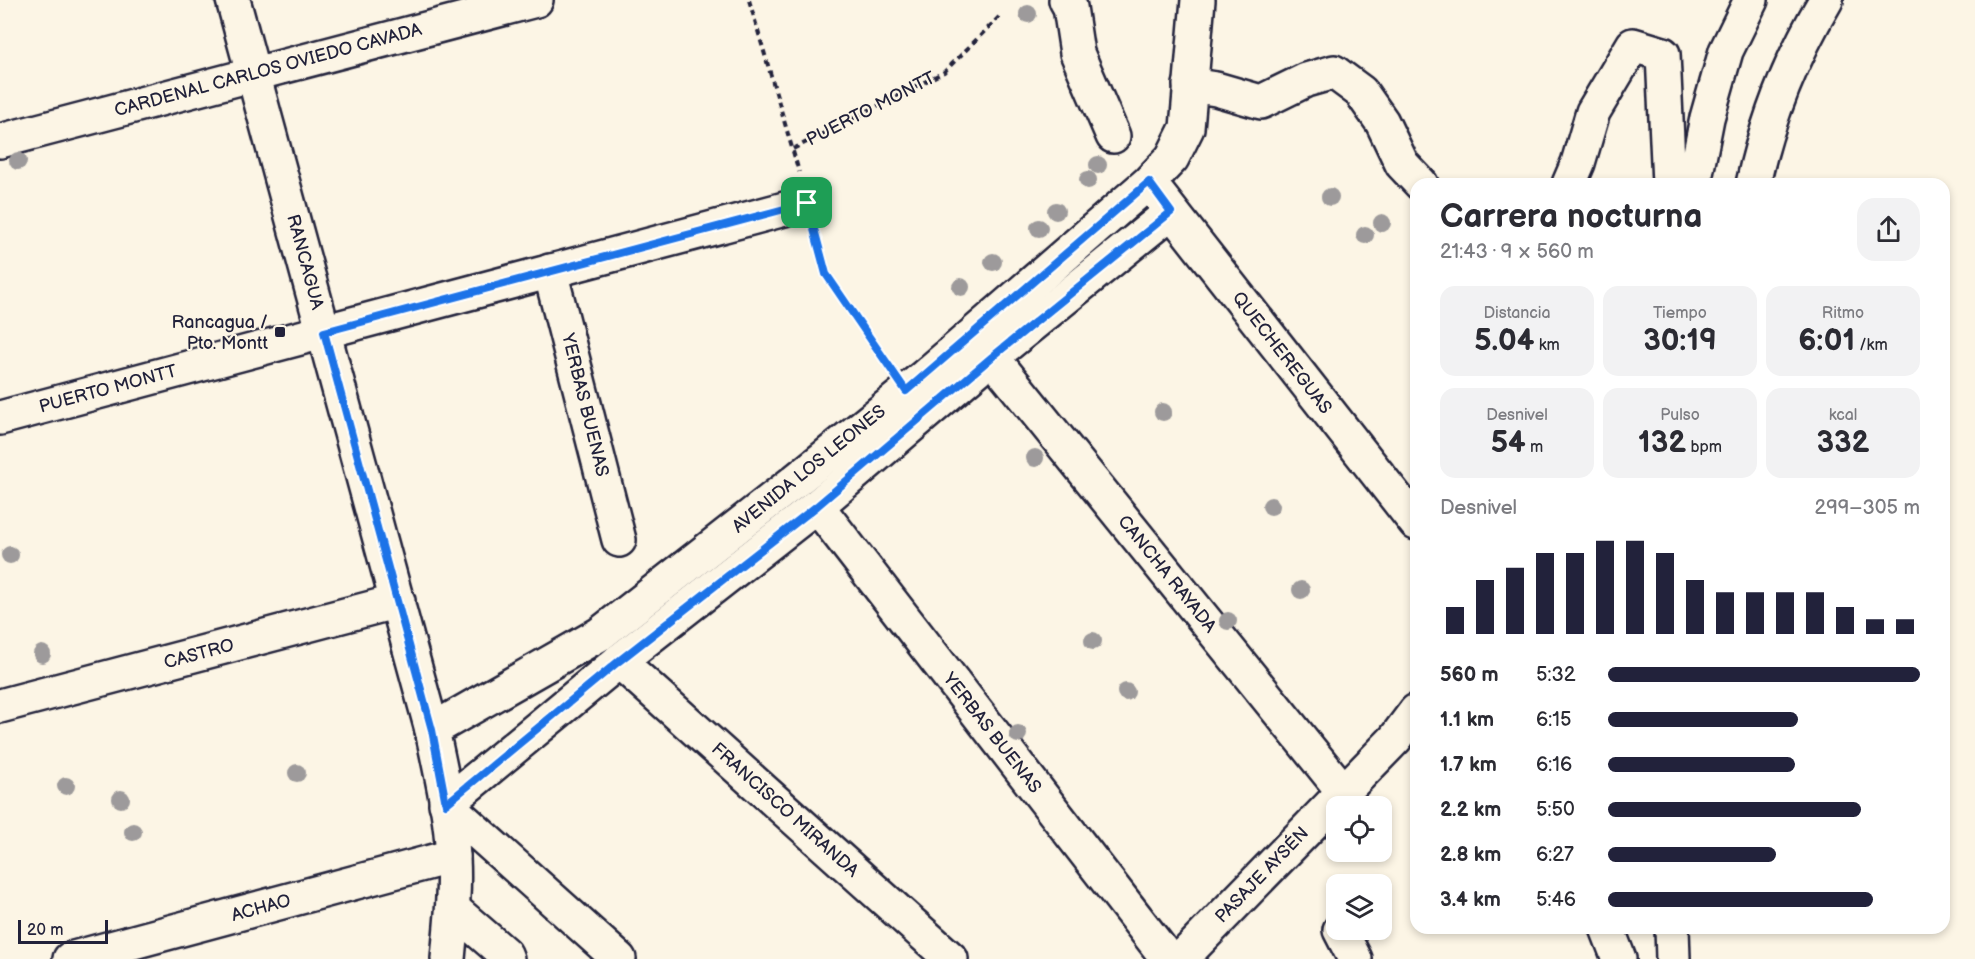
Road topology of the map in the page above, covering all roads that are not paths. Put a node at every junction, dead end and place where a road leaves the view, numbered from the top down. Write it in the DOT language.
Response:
graph roads {
  1 [pos="233,0"];
  2 [pos="536,0"];
  3 [pos="1066,0"];
  4 [pos="1198,0"];
  5 [pos="1751,0"];
  6 [pos="1826,0"];
  7 [pos="253,74"];
  8 [pos="1190,85"];
  9 [pos="1113,136"];
  10 [pos="0,141"];
  11 [pos="1415,178"];
  12 [pos="1572,178"];
  13 [pos="1669,178"];
  14 [pos="1695,178"];
  15 [pos="1754,178"];
  16 [pos="1149,182"];
  17 [pos="807,203"];
  18 [pos="1171,212"];
  19 [pos="550,271"];
  20 [pos="324,332"];
  21 [pos="992,357"];
  22 [pos="0,418"];
  23 [pos="817,506"];
  24 [pos="1410,515"];
  25 [pos="619,540"];
  26 [pos="398,601"];
  27 [pos="619,661"];
  28 [pos="0,706"];
  29 [pos="1410,719"];
  30 [pos="432,730"];
  31 [pos="1343,791"];
  32 [pos="446,804"];
  33 [pos="453,856"];
  34 [pos="453,909"];
  35 [pos="1609,934"];
  36 [pos="1672,934"];
  37 [pos="1345,940"];
  38 [pos="70,959"];
  39 [pos="448,959"];
  40 [pos="507,959"];
  41 [pos="619,959"];
  42 [pos="951,959"];
  43 [pos="1168,959"];
  44 [pos="1181,959"];
  45 [pos="1355,959"];
  46 [pos="1619,959"];
  47 [pos="1673,959"];
  1 -- 7 [label="street, RANCAGUA"];
  2 -- 7 [label="street, CARDENAL CARLOS OVIEDO CAVADA"];
  3 -- 9 [label="street"];
  4 -- 8 [label="street, AVENIDA LOS LEONES"];
  5 -- 14 [label="street"];
  6 -- 15 [label="street"];
  7 -- 10 [label="street, CARDENAL CARLOS OVIEDO CAVADA"];
  7 -- 20 [label="street, RANCAGUA"];
  8 -- 11 [label="street"];
  8 -- 16 [label="street, AVENIDA LOS LEONES"];
  12 -- 13 [label="street"];
  16 -- 18 [label="street, QUECHEREGUAS"];
  16 -- 30 [label="street, AVENIDA LOS LEONES"];
  17 -- 19 [label="street, PUERTO MONTT"];
  18 -- 21 [label="street, AVENIDA LOS LEONES"];
  18 -- 24 [label="street, QUECHEREGUAS"];
  19 -- 20 [label="street, PUERTO MONTT"];
  19 -- 25 [label="street, YERBAS BUENAS"];
  20 -- 22 [label="street, PUERTO MONTT"];
  20 -- 26 [label="street, RANCAGUA"];
  21 -- 23 [label="street, AVENIDA LOS LEONES"];
  21 -- 31 [label="street, CANCHA RAYADA"];
  23 -- 27 [label="street, AVENIDA LOS LEONES"];
  23 -- 43 [label="street, YERBAS BUENAS"];
  26 -- 28 [label="street, CASTRO"];
  26 -- 30 [label="street, RANCAGUA"];
  27 -- 32 [label="street, AVENIDA LOS LEONES"];
  27 -- 42 [label="street, FRANCISCO MIRANDA"];
  29 -- 31 [label="street, PASAJE AYSÉN"];
  30 -- 32 [label="street, RANCAGUA"];
  31 -- 44 [label="street, PASAJE AYSÉN"];
  32 -- 33 [label="street, RANCAGUA"];
  32 -- 41 [label="street"];
  33 -- 34 [label="street, RANCAGUA"];
  33 -- 38 [label="street, ACHAO"];
  34 -- 39 [label="street, RANCAGUA"];
  34 -- 40 [label="street"];
  35 -- 46 [label="street"];
  36 -- 47 [label="street"];
  37 -- 45 [label="street"];
}
